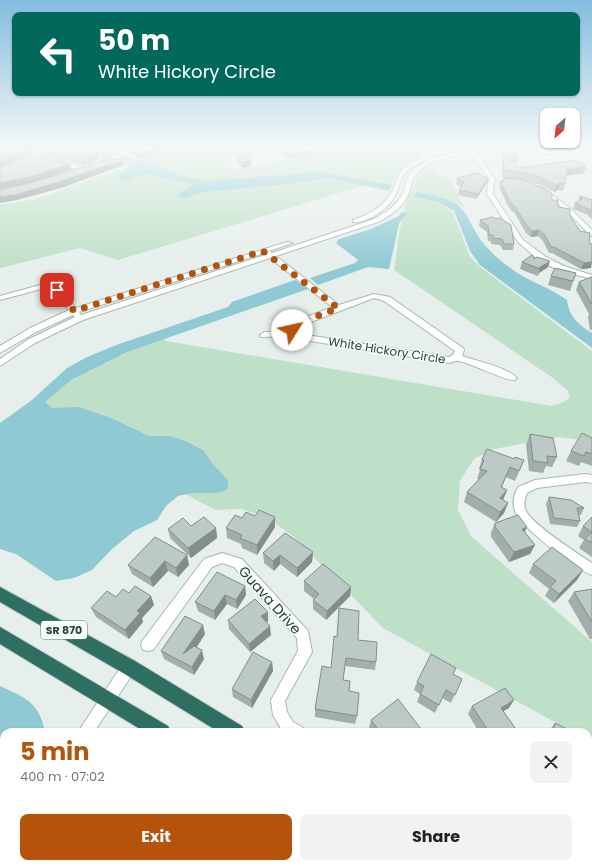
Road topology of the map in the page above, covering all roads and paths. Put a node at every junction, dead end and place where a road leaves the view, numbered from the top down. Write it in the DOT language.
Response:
graph roads {
  1 [pos="395,188"];
  2 [pos="407,188"];
  3 [pos="491,188"];
  4 [pos="539,188"];
  5 [pos="592,234"];
  6 [pos="263,251"];
  7 [pos="271,256"];
  8 [pos="592,277"];
  9 [pos="0,298"];
  10 [pos="338,308"];
  11 [pos="77,315"];
  12 [pos="294,333"];
  13 [pos="264,335"];
  14 [pos="0,350"];
  15 [pos="457,357"];
  16 [pos="0,363"];
  17 [pos="512,378"];
  18 [pos="592,479"];
  19 [pos="592,570"];
  20 [pos="0,594"];
  21 [pos="0,635"];
  22 [pos="148,645"];
  23 [pos="129,667"];
  24 [pos="107,699"];
  25 [pos="88,728"];
  26 [pos="155,728"];
  27 [pos="229,728"];
  28 [pos="290,728"];
  1 -- 6 [label="street"];
  2 -- 7 [label="street"];
  3 -- 8 [label="street"];
  4 -- 5 [label="street"];
  6 -- 7 [label="street"];
  6 -- 11 [label="street"];
  7 -- 10 [label="street"];
  7 -- 11 [label="street"];
  9 -- 11 [label="street"];
  10 -- 12 [label="street, White Hickory Circle"];
  10 -- 15 [label="street, White Hickory Circle"];
  11 -- 14 [label="street"];
  11 -- 16 [label="street"];
  12 -- 13 [label="street, White Hickory Circle"];
  12 -- 15 [label="street, White Hickory Circle"];
  15 -- 17 [label="street, White Hickory Circle"];
  18 -- 19 [label="street"];
  20 -- 23 [label="highway, SR 870"];
  21 -- 24 [label="highway, SR 870"];
  22 -- 28 [label="street, Guava Drive"];
  23 -- 24 [label="street"];
  23 -- 27 [label="highway, SR 870"];
  24 -- 25 [label="street"];
  24 -- 26 [label="highway, SR 870"];
}
